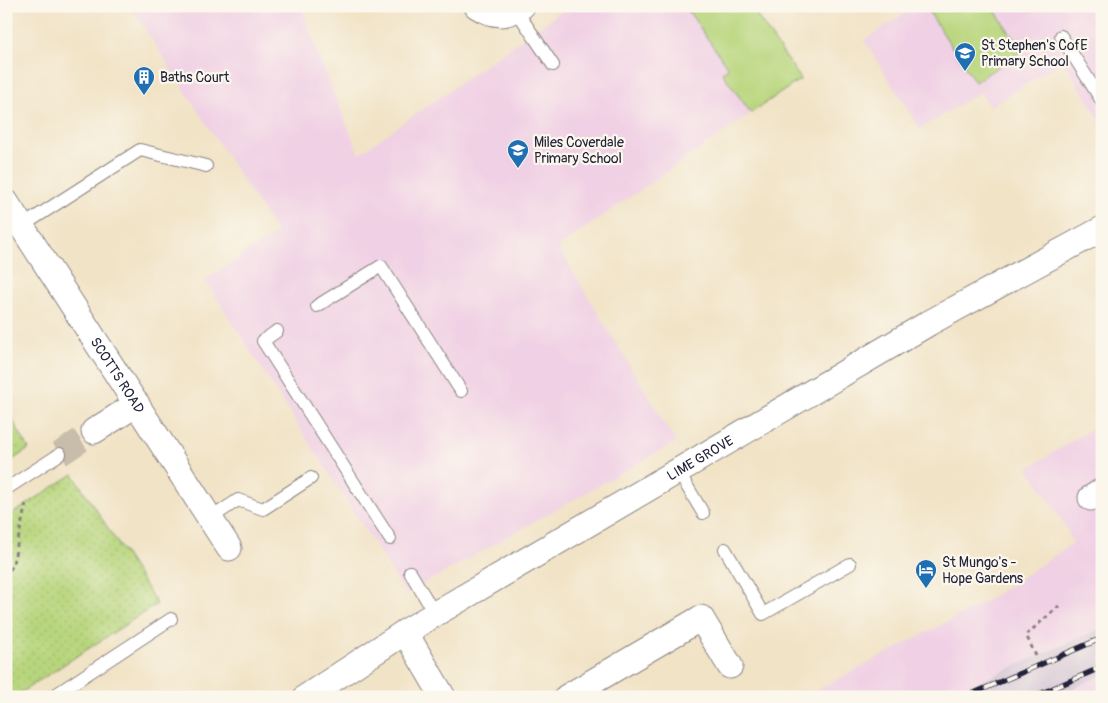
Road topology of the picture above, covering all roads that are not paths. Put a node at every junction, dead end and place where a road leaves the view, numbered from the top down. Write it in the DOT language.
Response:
graph roads {
  1 [pos="477,6"];
  2 [pos="514,10"];
  3 [pos="1061,36"];
  4 [pos="553,65"];
  5 [pos="1102,101"];
  6 [pos="206,166"];
  7 [pos="6,202"];
  8 [pos="22,226"];
  9 [pos="1102,228"];
  10 [pos="317,306"];
  11 [pos="277,332"];
  12 [pos="462,391"];
  13 [pos="136,404"];
  14 [pos="94,432"];
  15 [pos="60,454"];
  16 [pos="678,471"];
  17 [pos="311,478"];
  18 [pos="6,489"];
  19 [pos="703,513"];
  20 [pos="211,518"];
  21 [pos="390,539"];
  22 [pos="230,548"];
  23 [pos="725,549"];
  24 [pos="850,564"];
  25 [pos="410,572"];
  26 [pos="436,614"];
  27 [pos="170,619"];
  28 [pos="406,632"];
  29 [pos="730,666"];
  30 [pos="52,697"];
  31 [pos="306,697"];
  32 [pos="443,697"];
  33 [pos="567,697"];
  1 -- 2 [label="street"];
  2 -- 4 [label="lane"];
  3 -- 5 [label="lane"];
  6 -- 8 [label="lane"];
  7 -- 8 [label="street, SCOTTS ROAD"];
  8 -- 13 [label="street, SCOTTS ROAD"];
  9 -- 16 [label="street, LIME GROVE"];
  10 -- 12 [label="lane"];
  11 -- 21 [label="lane"];
  13 -- 14 [label="street"];
  13 -- 20 [label="street, SCOTTS ROAD"];
  15 -- 18 [label="lane"];
  16 -- 19 [label="lane"];
  16 -- 26 [label="street, LIME GROVE"];
  17 -- 20 [label="lane"];
  20 -- 22 [label="street, SCOTTS ROAD"];
  23 -- 24 [label="lane"];
  25 -- 26 [label="lane"];
  26 -- 28 [label="street, LIME GROVE"];
  27 -- 30 [label="lane"];
  28 -- 31 [label="street, LIME GROVE"];
  28 -- 32 [label="street"];
  29 -- 33 [label="street"];
}
